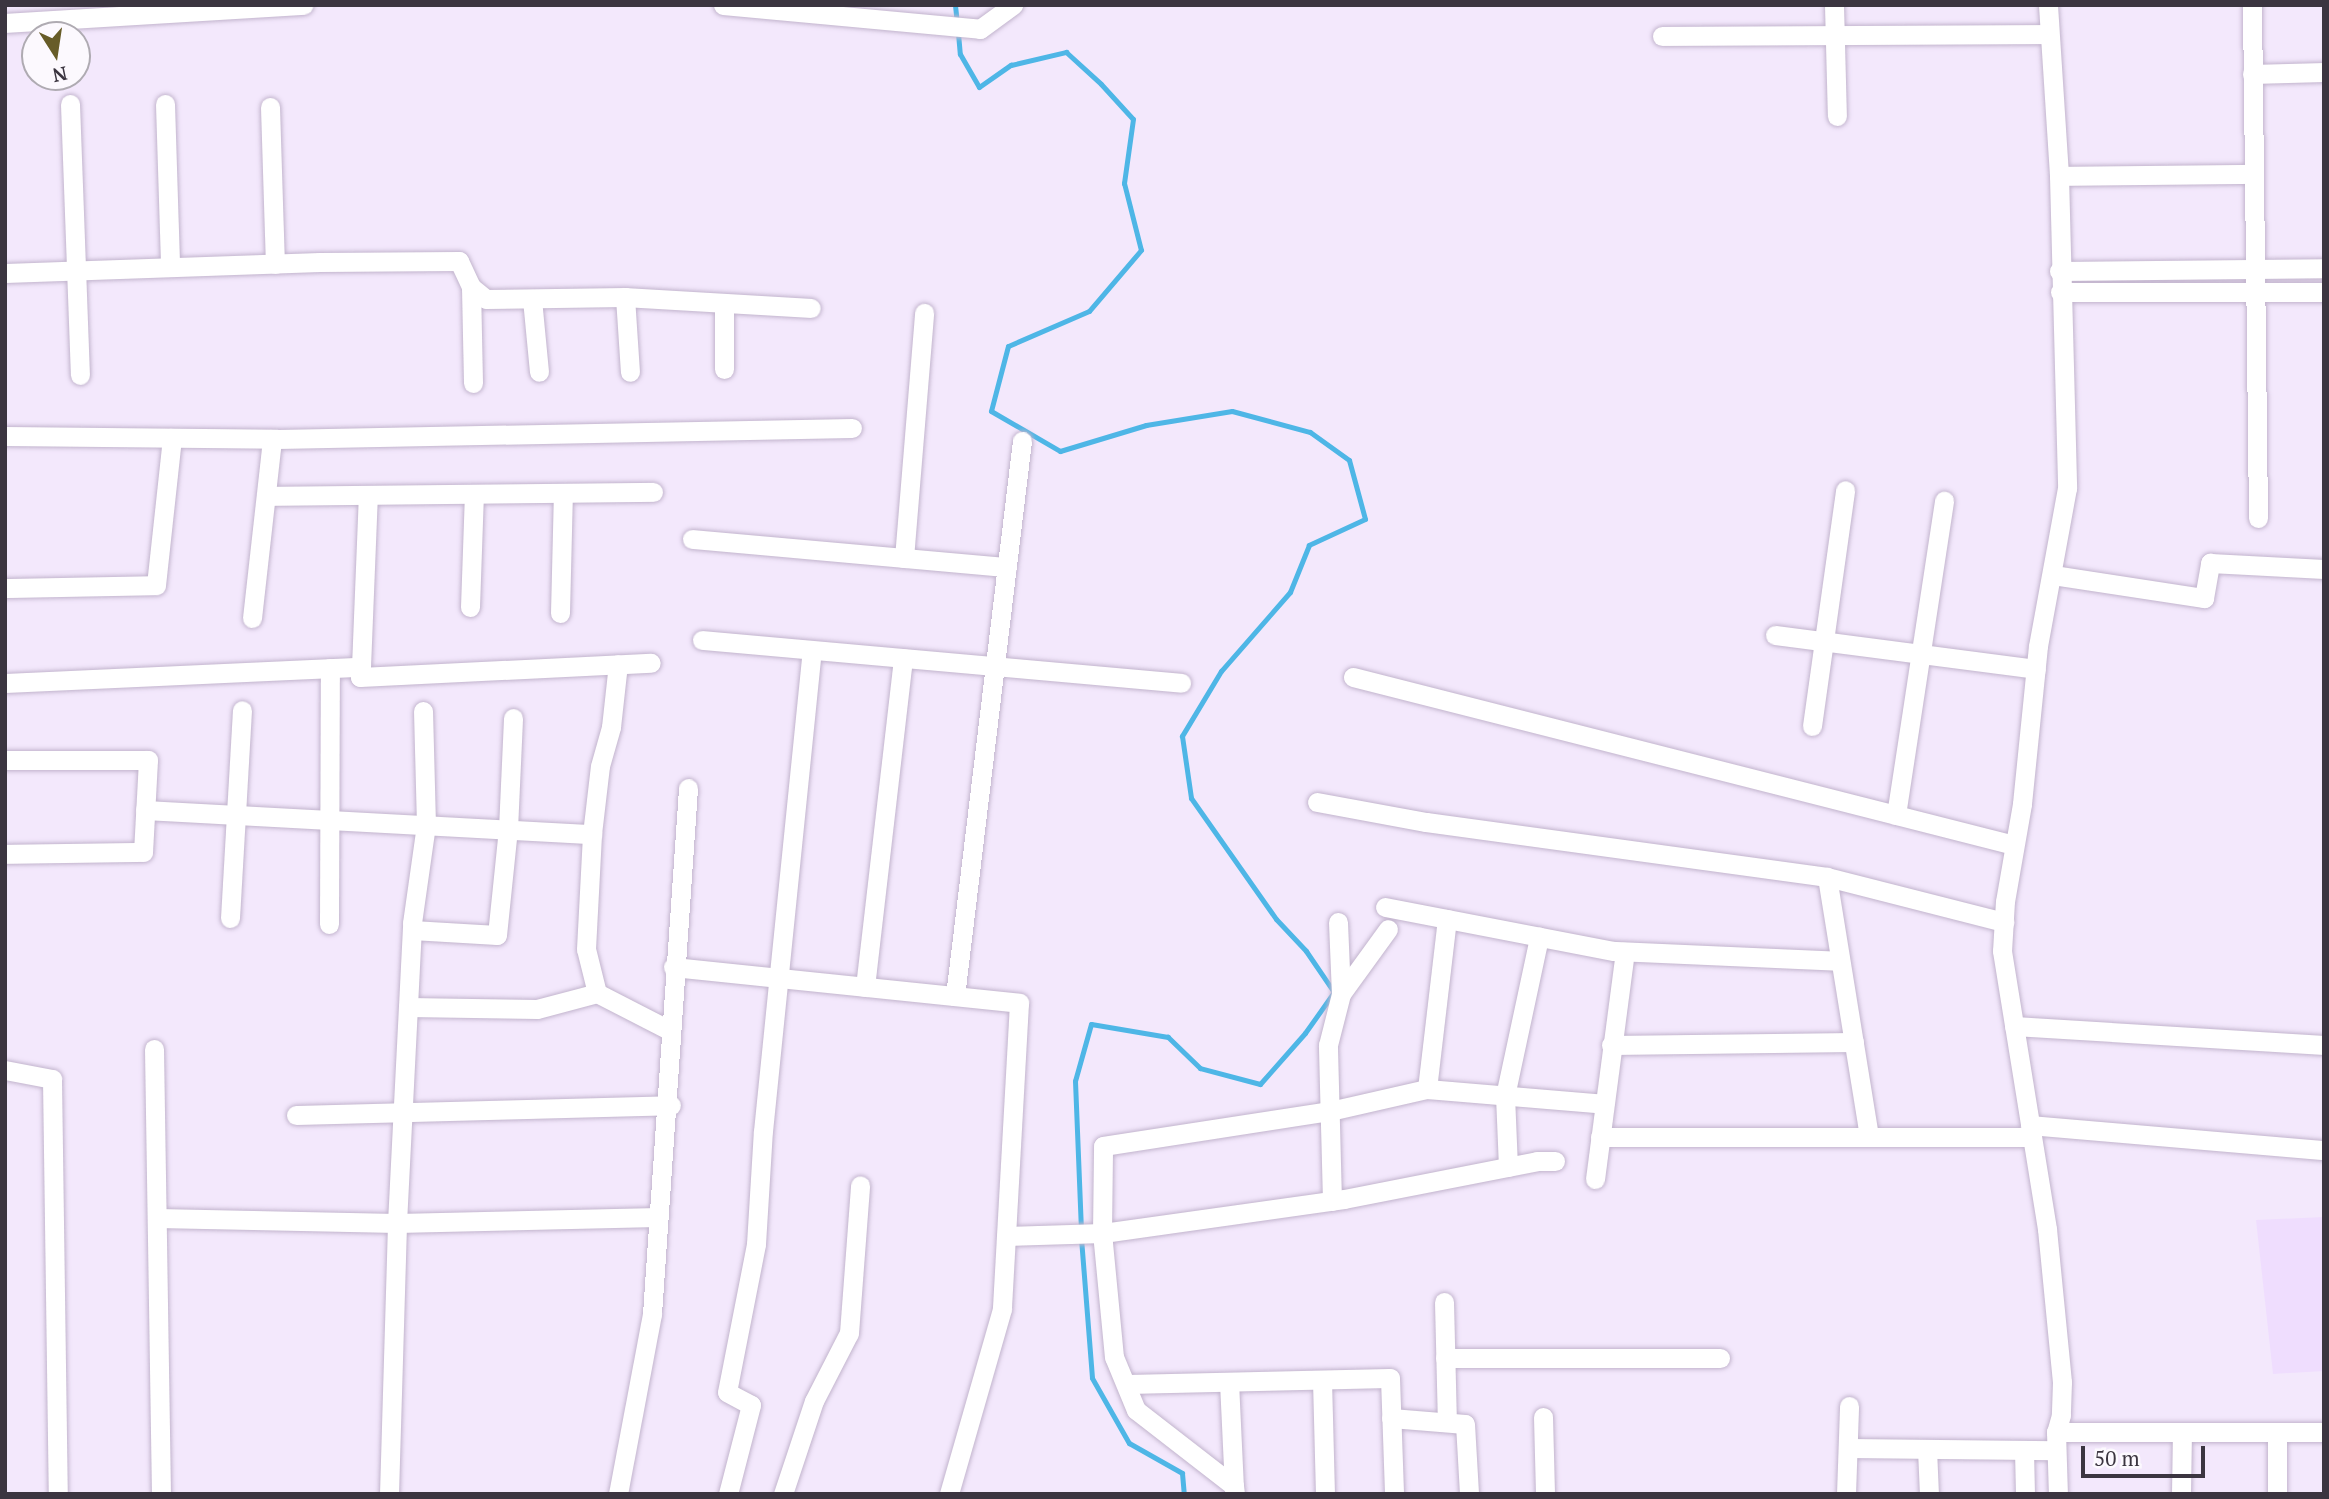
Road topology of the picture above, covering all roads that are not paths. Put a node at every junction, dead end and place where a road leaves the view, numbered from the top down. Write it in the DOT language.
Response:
graph roads {
  1 [pos="303,5"];
  2 [pos="723,5"];
  3 [pos="1013,5"];
  4 [pos="1834,5"];
  5 [pos="2048,5"];
  6 [pos="2252,5"];
  7 [pos="261,7"];
  8 [pos="852,11"];
  9 [pos="91,12"];
  10 [pos="5,23"];
  11 [pos="2049,34"];
  12 [pos="1833,35"];
  13 [pos="1662,36"];
  14 [pos="2324,72"];
  15 [pos="2252,74"];
  16 [pos="69,103"];
  17 [pos="165,104"];
  18 [pos="270,107"];
  19 [pos="1837,116"];
  20 [pos="2254,174"];
  21 [pos="2059,176"];
  22 [pos="275,264"];
  23 [pos="170,267"];
  24 [pos="2324,268"];
  25 [pos="2255,269"];
  26 [pos="76,271"];
  27 [pos="2059,271"];
  28 [pos="5,273"];
  29 [pos="471,286"];
  30 [pos="2060,292"];
  31 [pos="2255,292"];
  32 [pos="2324,292"];
  33 [pos="625,297"];
  34 [pos="532,299"];
  35 [pos="724,303"];
  36 [pos="811,308"];
  37 [pos="924,313"];
  38 [pos="724,369"];
  39 [pos="539,372"];
  40 [pos="630,372"];
  41 [pos="80,375"];
  42 [pos="473,383"];
  43 [pos="852,428"];
  44 [pos="5,436"];
  45 [pos="172,438"];
  46 [pos="272,439"];
  47 [pos="1022,441"];
  48 [pos="1845,490"];
  49 [pos="653,492"];
  50 [pos="563,493"];
  51 [pos="474,494"];
  52 [pos="368,495"];
  53 [pos="266,496"];
  54 [pos="1944,501"];
  55 [pos="2258,518"];
  56 [pos="692,539"];
  57 [pos="904,558"];
  58 [pos="1007,567"];
  59 [pos="2324,569"];
  60 [pos="2053,575"];
  61 [pos="5,589"];
  62 [pos="470,607"];
  63 [pos="560,613"];
  64 [pos="252,618"];
  65 [pos="1775,635"];
  66 [pos="702,640"];
  67 [pos="1824,642"];
  68 [pos="812,650"];
  69 [pos="1920,654"];
  70 [pos="903,658"];
  71 [pos="651,663"];
  72 [pos="618,664"];
  73 [pos="361,667"];
  74 [pos="995,667"];
  75 [pos="330,668"];
  76 [pos="2036,669"];
  77 [pos="1353,677"];
  78 [pos="5,683"];
  79 [pos="1181,683"];
  80 [pos="242,710"];
  81 [pos="423,711"];
  82 [pos="513,718"];
  83 [pos="1812,726"];
  84 [pos="5,760"];
  85 [pos="688,788"];
  86 [pos="1317,802"];
  87 [pos="145,810"];
  88 [pos="237,814"];
  89 [pos="1896,815"];
  90 [pos="328,819"];
  91 [pos="426,825"];
  92 [pos="508,829"];
  93 [pos="592,834"];
  94 [pos="2014,845"];
  95 [pos="5,854"];
  96 [pos="1827,877"];
  97 [pos="1385,907"];
  98 [pos="230,918"];
  99 [pos="1447,919"];
  100 [pos="1338,922"];
  101 [pos="2004,922"];
  102 [pos="329,924"];
  103 [pos="1388,929"];
  104 [pos="412,930"];
  105 [pos="1539,937"];
  106 [pos="1625,952"];
  107 [pos="1840,961"];
  108 [pos="673,967"];
  109 [pos="778,978"];
  110 [pos="865,986"];
  111 [pos="597,993"];
  112 [pos="1341,994"];
  113 [pos="955,996"];
  114 [pos="408,1007"];
  115 [pos="2014,1026"];
  116 [pos="669,1030"];
  117 [pos="1854,1042"];
  118 [pos="1611,1045"];
  119 [pos="2324,1045"];
  120 [pos="154,1049"];
  121 [pos="5,1070"];
  122 [pos="1427,1089"];
  123 [pos="1505,1096"];
  124 [pos="1604,1104"];
  125 [pos="668,1105"];
  126 [pos="1330,1111"];
  127 [pos="402,1112"];
  128 [pos="296,1115"];
  129 [pos="2031,1131"];
  130 [pos="1869,1136"];
  131 [pos="1600,1137"];
  132 [pos="2324,1150"];
  133 [pos="1555,1161"];
  134 [pos="1508,1167"];
  135 [pos="1595,1179"];
  136 [pos="860,1185"];
  137 [pos="1332,1201"];
  138 [pos="658,1217"];
  139 [pos="157,1218"];
  140 [pos="397,1223"];
  141 [pos="1101,1233"];
  142 [pos="1006,1236"];
  143 [pos="1444,1302"];
  144 [pos="1720,1357"];
  145 [pos="1445,1358"];
  146 [pos="1321,1380"];
  147 [pos="1229,1382"];
  148 [pos="1125,1384"];
  149 [pos="1849,1406"];
  150 [pos="1543,1417"];
  151 [pos="1391,1418"];
  152 [pos="1447,1422"];
  153 [pos="2182,1432"];
  154 [pos="2277,1432"];
  155 [pos="2324,1432"];
  156 [pos="2056,1441"];
  157 [pos="1848,1448"];
  158 [pos="1927,1449"];
  159 [pos="2024,1450"];
  160 [pos="1235,1492"];
  161 [pos="58,1494"];
  162 [pos="161,1494"];
  163 [pos="389,1494"];
  164 [pos="618,1494"];
  165 [pos="728,1494"];
  166 [pos="783,1494"];
  167 [pos="949,1494"];
  168 [pos="1325,1494"];
  169 [pos="1394,1494"];
  170 [pos="1469,1494"];
  171 [pos="1545,1494"];
  172 [pos="1846,1494"];
  173 [pos="1929,1494"];
  174 [pos="2025,1494"];
  175 [pos="2058,1494"];
  176 [pos="2181,1494"];
  177 [pos="2277,1494"];
  1 -- 7 [label="street"];
  2 -- 8 [label="street"];
  3 -- 8 [label="street"];
  4 -- 12 [label="street"];
  5 -- 11 [label="street"];
  6 -- 15 [label="street"];
  7 -- 9 [label="street"];
  9 -- 10 [label="street"];
  11 -- 12 [label="street"];
  11 -- 21 [label="street"];
  12 -- 13 [label="street"];
  12 -- 19 [label="street"];
  14 -- 15 [label="street"];
  15 -- 20 [label="street"];
  16 -- 26 [label="street"];
  17 -- 23 [label="street"];
  18 -- 22 [label="street"];
  20 -- 21 [label="street"];
  20 -- 25 [label="street"];
  21 -- 27 [label="street"];
  22 -- 23 [label="street"];
  22 -- 29 [label="street"];
  23 -- 26 [label="street"];
  24 -- 25 [label="street"];
  25 -- 27 [label="street"];
  25 -- 31 [label="street"];
  26 -- 28 [label="street"];
  26 -- 41 [label="street"];
  27 -- 30 [label="street"];
  29 -- 34 [label="street"];
  29 -- 42 [label="street"];
  30 -- 31 [label="street"];
  30 -- 60 [label="street"];
  31 -- 32 [label="street"];
  31 -- 55 [label="street"];
  33 -- 34 [label="street"];
  33 -- 35 [label="street"];
  33 -- 40 [label="street"];
  34 -- 39 [label="street"];
  35 -- 36 [label="street"];
  35 -- 38 [label="street"];
  37 -- 57 [label="street"];
  43 -- 46 [label="street"];
  44 -- 45 [label="street"];
  45 -- 46 [label="street"];
  45 -- 61 [label="street"];
  46 -- 53 [label="street"];
  47 -- 58 [label="street"];
  48 -- 67 [label="street"];
  49 -- 50 [label="street"];
  50 -- 51 [label="street"];
  50 -- 63 [label="street"];
  51 -- 52 [label="street"];
  51 -- 62 [label="street"];
  52 -- 53 [label="street"];
  52 -- 73 [label="street"];
  53 -- 64 [label="street"];
  54 -- 69 [label="street"];
  56 -- 57 [label="street"];
  57 -- 58 [label="street"];
  58 -- 74 [label="street"];
  59 -- 60 [label="street"];
  60 -- 76 [label="street"];
  65 -- 67 [label="street"];
  66 -- 68 [label="street"];
  67 -- 69 [label="street"];
  67 -- 83 [label="street"];
  68 -- 70 [label="street"];
  68 -- 109 [label="street"];
  69 -- 76 [label="street"];
  69 -- 89 [label="street"];
  70 -- 74 [label="street"];
  70 -- 110 [label="street"];
  71 -- 72 [label="street"];
  72 -- 73 [label="street"];
  72 -- 93 [label="street"];
  73 -- 75 [label="street"];
  74 -- 79 [label="street"];
  74 -- 113 [label="street"];
  75 -- 78 [label="street"];
  75 -- 90 [label="street"];
  76 -- 94 [label="street"];
  77 -- 89 [label="street"];
  80 -- 88 [label="street"];
  81 -- 91 [label="street"];
  82 -- 92 [label="street"];
  84 -- 87 [label="street"];
  85 -- 108 [label="street"];
  86 -- 96 [label="street"];
  87 -- 88 [label="street"];
  87 -- 95 [label="street"];
  88 -- 90 [label="street"];
  88 -- 98 [label="street"];
  89 -- 94 [label="street"];
  90 -- 91 [label="street"];
  90 -- 102 [label="street"];
  91 -- 92 [label="street"];
  91 -- 104 [label="street"];
  92 -- 93 [label="street"];
  92 -- 104 [label="street"];
  93 -- 111 [label="street"];
  94 -- 101 [label="street"];
  96 -- 101 [label="street"];
  96 -- 107 [label="street"];
  97 -- 99 [label="street"];
  99 -- 105 [label="street"];
  99 -- 122 [label="street"];
  100 -- 112 [label="street"];
  101 -- 115 [label="street"];
  103 -- 112 [label="street"];
  104 -- 114 [label="street"];
  105 -- 106 [label="street"];
  105 -- 123 [label="street"];
  106 -- 107 [label="street"];
  106 -- 118 [label="street"];
  107 -- 117 [label="street"];
  108 -- 109 [label="street"];
  108 -- 116 [label="street"];
  109 -- 110 [label="street"];
  109 -- 165 [label="street"];
  110 -- 113 [label="street"];
  111 -- 114 [label="street"];
  111 -- 116 [label="street"];
  112 -- 126 [label="street"];
  113 -- 142 [label="street"];
  114 -- 127 [label="street"];
  115 -- 119 [label="street"];
  115 -- 129 [label="street"];
  116 -- 125 [label="street"];
  117 -- 118 [label="street"];
  117 -- 130 [label="street"];
  118 -- 124 [label="street"];
  120 -- 139 [label="street"];
  121 -- 161 [label="street"];
  122 -- 123 [label="street"];
  122 -- 126 [label="street"];
  123 -- 124 [label="street"];
  123 -- 134 [label="street"];
  124 -- 131 [label="street"];
  125 -- 127 [label="street"];
  125 -- 138 [label="street"];
  126 -- 137 [label="street"];
  126 -- 141 [label="street"];
  127 -- 128 [label="street"];
  127 -- 140 [label="street"];
  129 -- 130 [label="street"];
  129 -- 132 [label="street"];
  129 -- 156 [label="street"];
  130 -- 131 [label="street"];
  131 -- 135 [label="street"];
  133 -- 134 [label="street"];
  134 -- 137 [label="street"];
  136 -- 166 [label="street"];
  137 -- 141 [label="street"];
  138 -- 140 [label="street"];
  138 -- 164 [label="street"];
  139 -- 140 [label="street"];
  139 -- 162 [label="street"];
  140 -- 163 [label="street"];
  141 -- 142 [label="street"];
  141 -- 148 [label="street"];
  142 -- 167 [label="street"];
  143 -- 145 [label="street"];
  144 -- 145 [label="street"];
  145 -- 152 [label="street"];
  146 -- 147 [label="street"];
  146 -- 151 [label="street"];
  146 -- 168 [label="street"];
  147 -- 148 [label="street"];
  147 -- 160 [label="street"];
  148 -- 160 [label="street"];
  149 -- 157 [label="street"];
  150 -- 171 [label="street"];
  151 -- 152 [label="street"];
  151 -- 169 [label="street"];
  152 -- 170 [label="street"];
  153 -- 154 [label="street"];
  153 -- 156 [label="street"];
  153 -- 176 [label="street"];
  154 -- 155 [label="street"];
  154 -- 177 [label="street"];
  156 -- 159 [label="street"];
  156 -- 175 [label="street"];
  157 -- 158 [label="street"];
  157 -- 172 [label="street"];
  158 -- 159 [label="street"];
  158 -- 173 [label="street"];
  159 -- 174 [label="street"];
}
